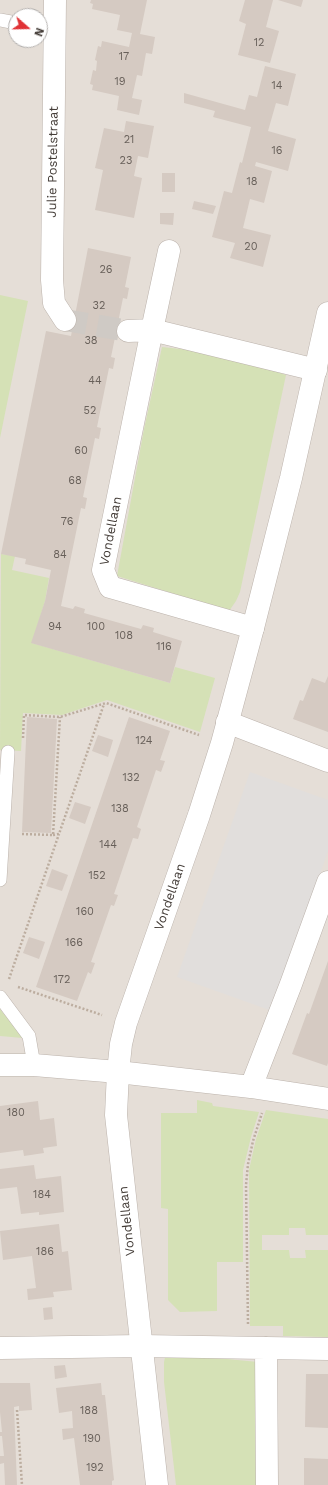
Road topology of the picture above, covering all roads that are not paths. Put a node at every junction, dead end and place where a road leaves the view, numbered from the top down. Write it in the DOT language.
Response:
graph roads {
  1 [pos="55,0"];
  2 [pos="48,25"];
  3 [pos="47,48"];
  4 [pos="168,250"];
  5 [pos="328,313"];
  6 [pos="65,320"];
  7 [pos="128,330"];
  8 [pos="152,330"];
  9 [pos="316,370"];
  10 [pos="253,628"];
  11 [pos="227,722"];
  12 [pos="8,752"];
  13 [pos="328,761"];
  14 [pos="0,880"];
  15 [pos="328,882"];
  16 [pos="0,997"];
  17 [pos="0,1065"];
  18 [pos="34,1065"];
  19 [pos="118,1072"];
  20 [pos="258,1088"];
  21 [pos="328,1099"];
  22 [pos="141,1346"];
  23 [pos="0,1348"];
  24 [pos="257,1348"];
  25 [pos="328,1349"];
  26 [pos="157,1485"];
  27 [pos="267,1485"];
  1 -- 2 [label="street, Julie Postelstraat"];
  3 -- 6 [label="street, Julie Postelstraat"];
  4 -- 8 [label="street, Vondellaan"];
  5 -- 9 [label="street, Vondellaan"];
  7 -- 8 [label="street"];
  8 -- 9 [label="street"];
  8 -- 10 [label="street, Vondellaan"];
  9 -- 10 [label="street, Vondellaan"];
  10 -- 11 [label="street, Vondellaan"];
  11 -- 13 [label="street"];
  11 -- 19 [label="street, Vondellaan"];
  12 -- 14 [label="lane"];
  15 -- 20 [label="street"];
  16 -- 18 [label="lane"];
  17 -- 18 [label="street"];
  18 -- 19 [label="street"];
  19 -- 20 [label="street"];
  19 -- 22 [label="street, Vondellaan"];
  20 -- 21 [label="street"];
  22 -- 23 [label="street"];
  22 -- 24 [label="street"];
  22 -- 26 [label="street, Vondellaan"];
  24 -- 25 [label="street"];
  24 -- 27 [label="street"];
}
